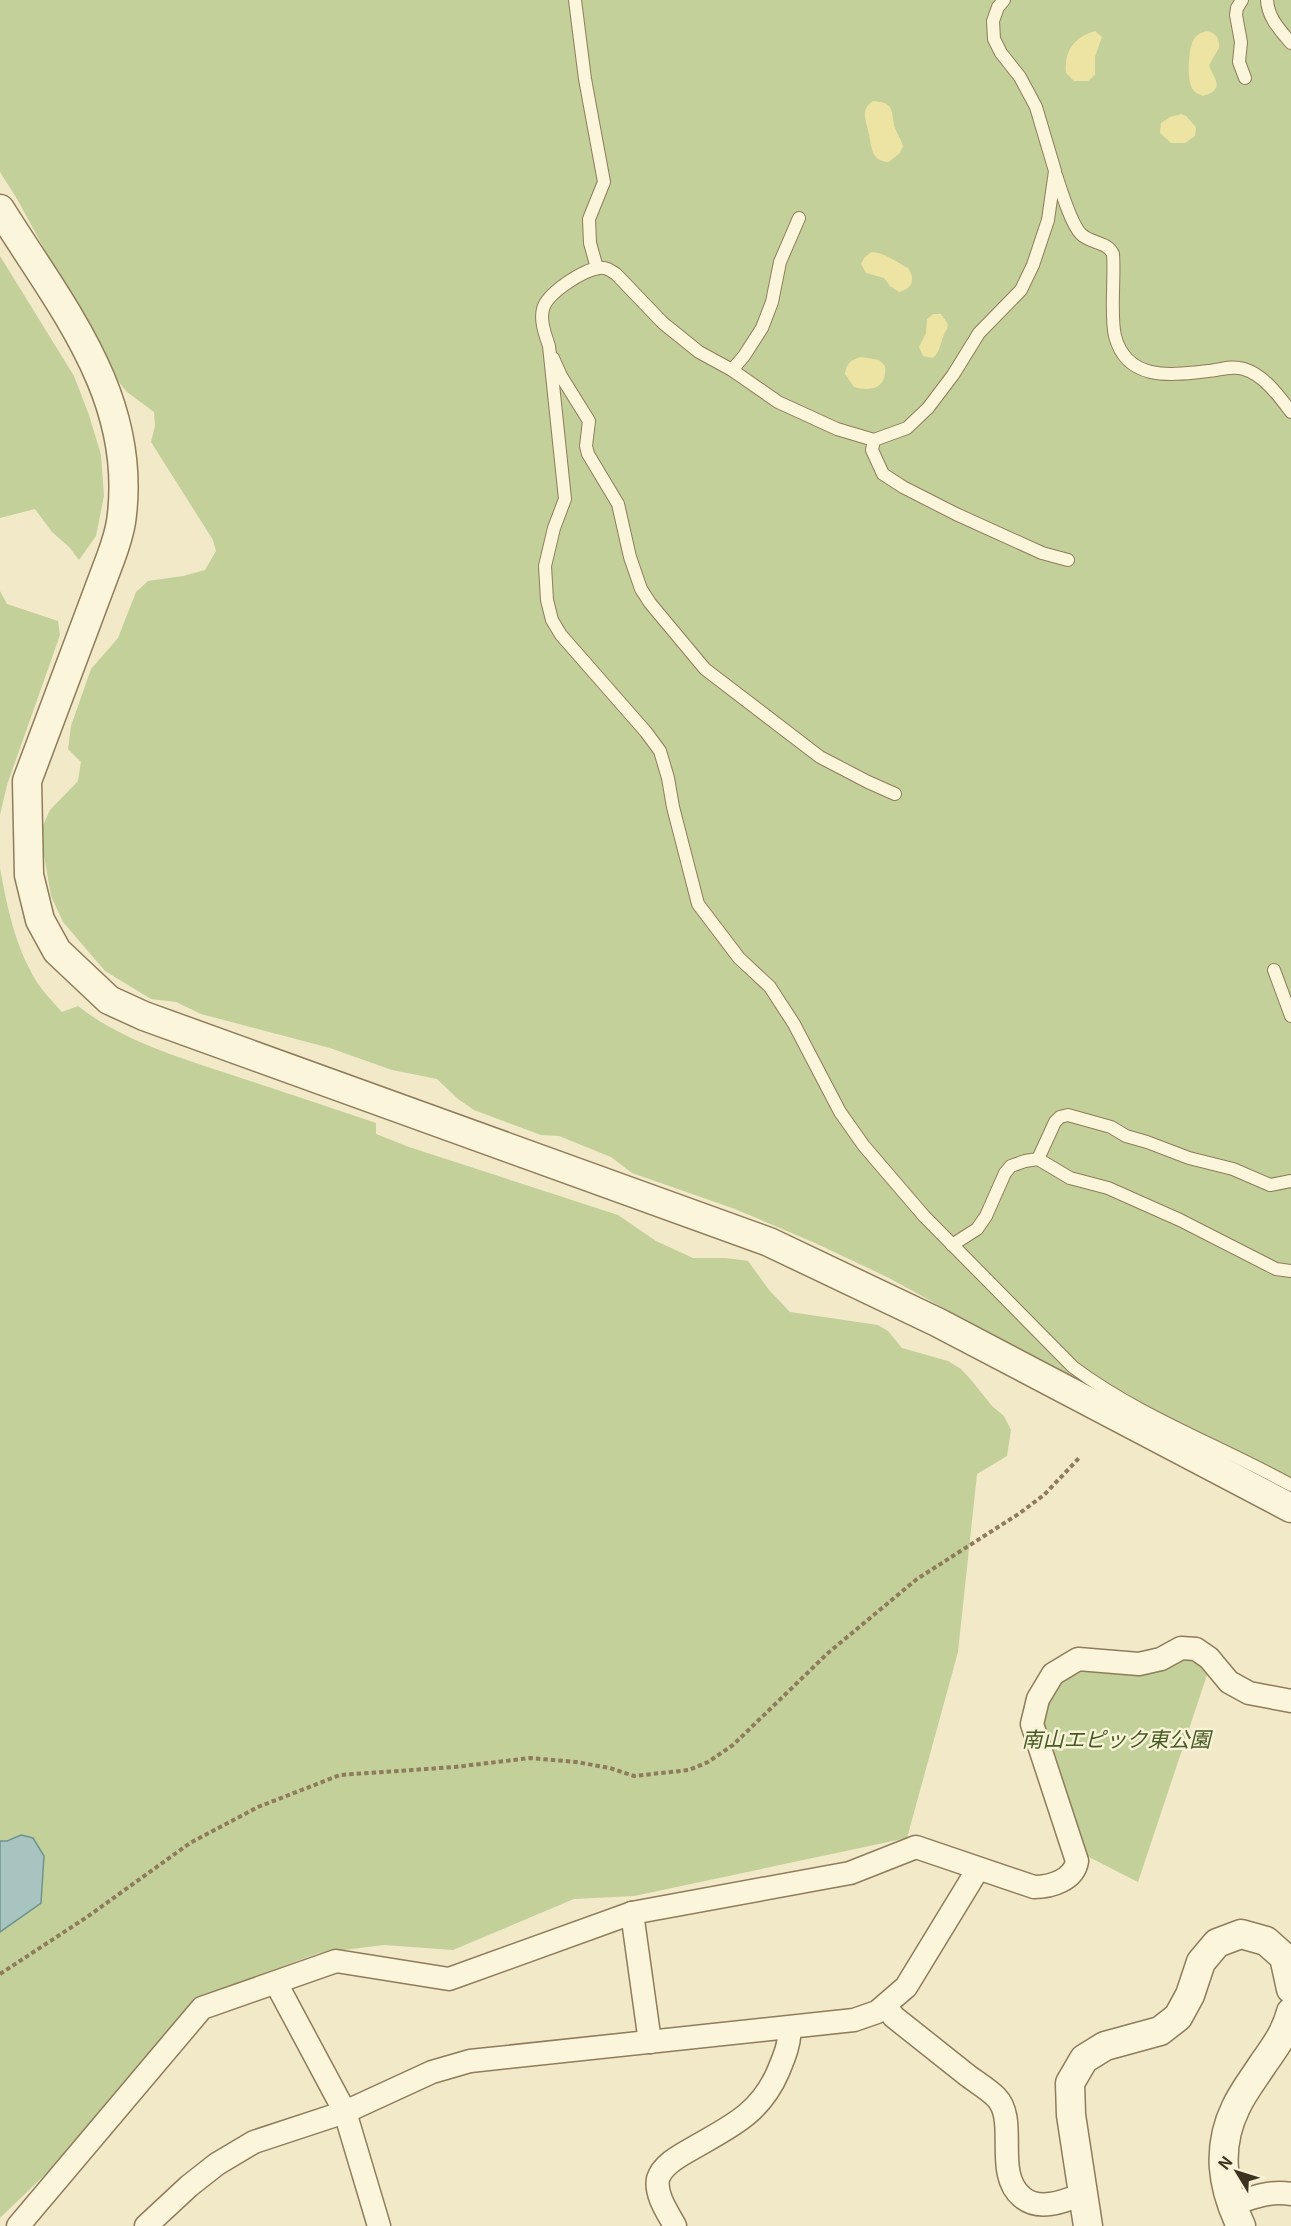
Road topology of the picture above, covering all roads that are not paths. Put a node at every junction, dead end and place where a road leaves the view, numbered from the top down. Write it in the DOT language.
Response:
graph roads {
  1 [pos="575,0"];
  2 [pos="1004,0"];
  3 [pos="1242,0"];
  4 [pos="1267,0"];
  5 [pos="1291,43"];
  6 [pos="1245,78"];
  7 [pos="1055,171"];
  8 [pos="0,209"];
  9 [pos="799,218"];
  10 [pos="597,268"];
  11 [pos="549,346"];
  12 [pos="732,370"];
  13 [pos="1291,412"];
  14 [pos="874,440"];
  15 [pos="1068,560"];
  16 [pos="895,794"];
  17 [pos="1274,970"];
  18 [pos="1291,1017"];
  19 [pos="1038,1159"];
  20 [pos="1291,1181"];
  21 [pos="952,1245"];
  22 [pos="1291,1271"];
  23 [pos="1291,1485"];
  24 [pos="1291,1508"];
  25 [pos="1291,1701"];
  26 [pos="978,1869"];
  27 [pos="632,1913"];
  28 [pos="276,1983"];
  29 [pos="1291,1989"];
  30 [pos="885,2006"];
  31 [pos="1291,2012"];
  32 [pos="790,2028"];
  33 [pos="650,2042"];
  34 [pos="345,2112"];
  35 [pos="1083,2194"];
  36 [pos="1291,2194"];
  37 [pos="1236,2216"];
  38 [pos="18,2226"];
  39 [pos="146,2226"];
  40 [pos="379,2226"];
  41 [pos="675,2226"];
  42 [pos="1088,2226"];
  1 -- 10 [label="lane"];
  2 -- 7 [label="lane"];
  3 -- 6 [label="lane"];
  4 -- 5 [label="lane"];
  7 -- 13 [label="lane"];
  7 -- 14 [label="lane"];
  8 -- 24 [label="street"];
  9 -- 12 [label="lane"];
  10 -- 11 [label="lane"];
  10 -- 12 [label="lane"];
  11 -- 16 [label="lane"];
  11 -- 21 [label="lane"];
  12 -- 14 [label="lane"];
  14 -- 15 [label="lane"];
  17 -- 18 [label="lane"];
  19 -- 20 [label="lane"];
  19 -- 21 [label="lane"];
  19 -- 22 [label="lane"];
  21 -- 23 [label="lane"];
  25 -- 26 [label="street"];
  26 -- 27 [label="street"];
  26 -- 30 [label="street"];
  27 -- 28 [label="street"];
  27 -- 33 [label="street"];
  28 -- 34 [label="street"];
  28 -- 38 [label="street"];
  29 -- 35 [label="street"];
  30 -- 32 [label="street"];
  30 -- 35 [label="street"];
  31 -- 37 [label="street"];
  32 -- 33 [label="street"];
  32 -- 41 [label="street"];
  33 -- 34 [label="street"];
  34 -- 39 [label="street"];
  34 -- 40 [label="street"];
  35 -- 42 [label="street"];
  36 -- 37 [label="street"];
}
